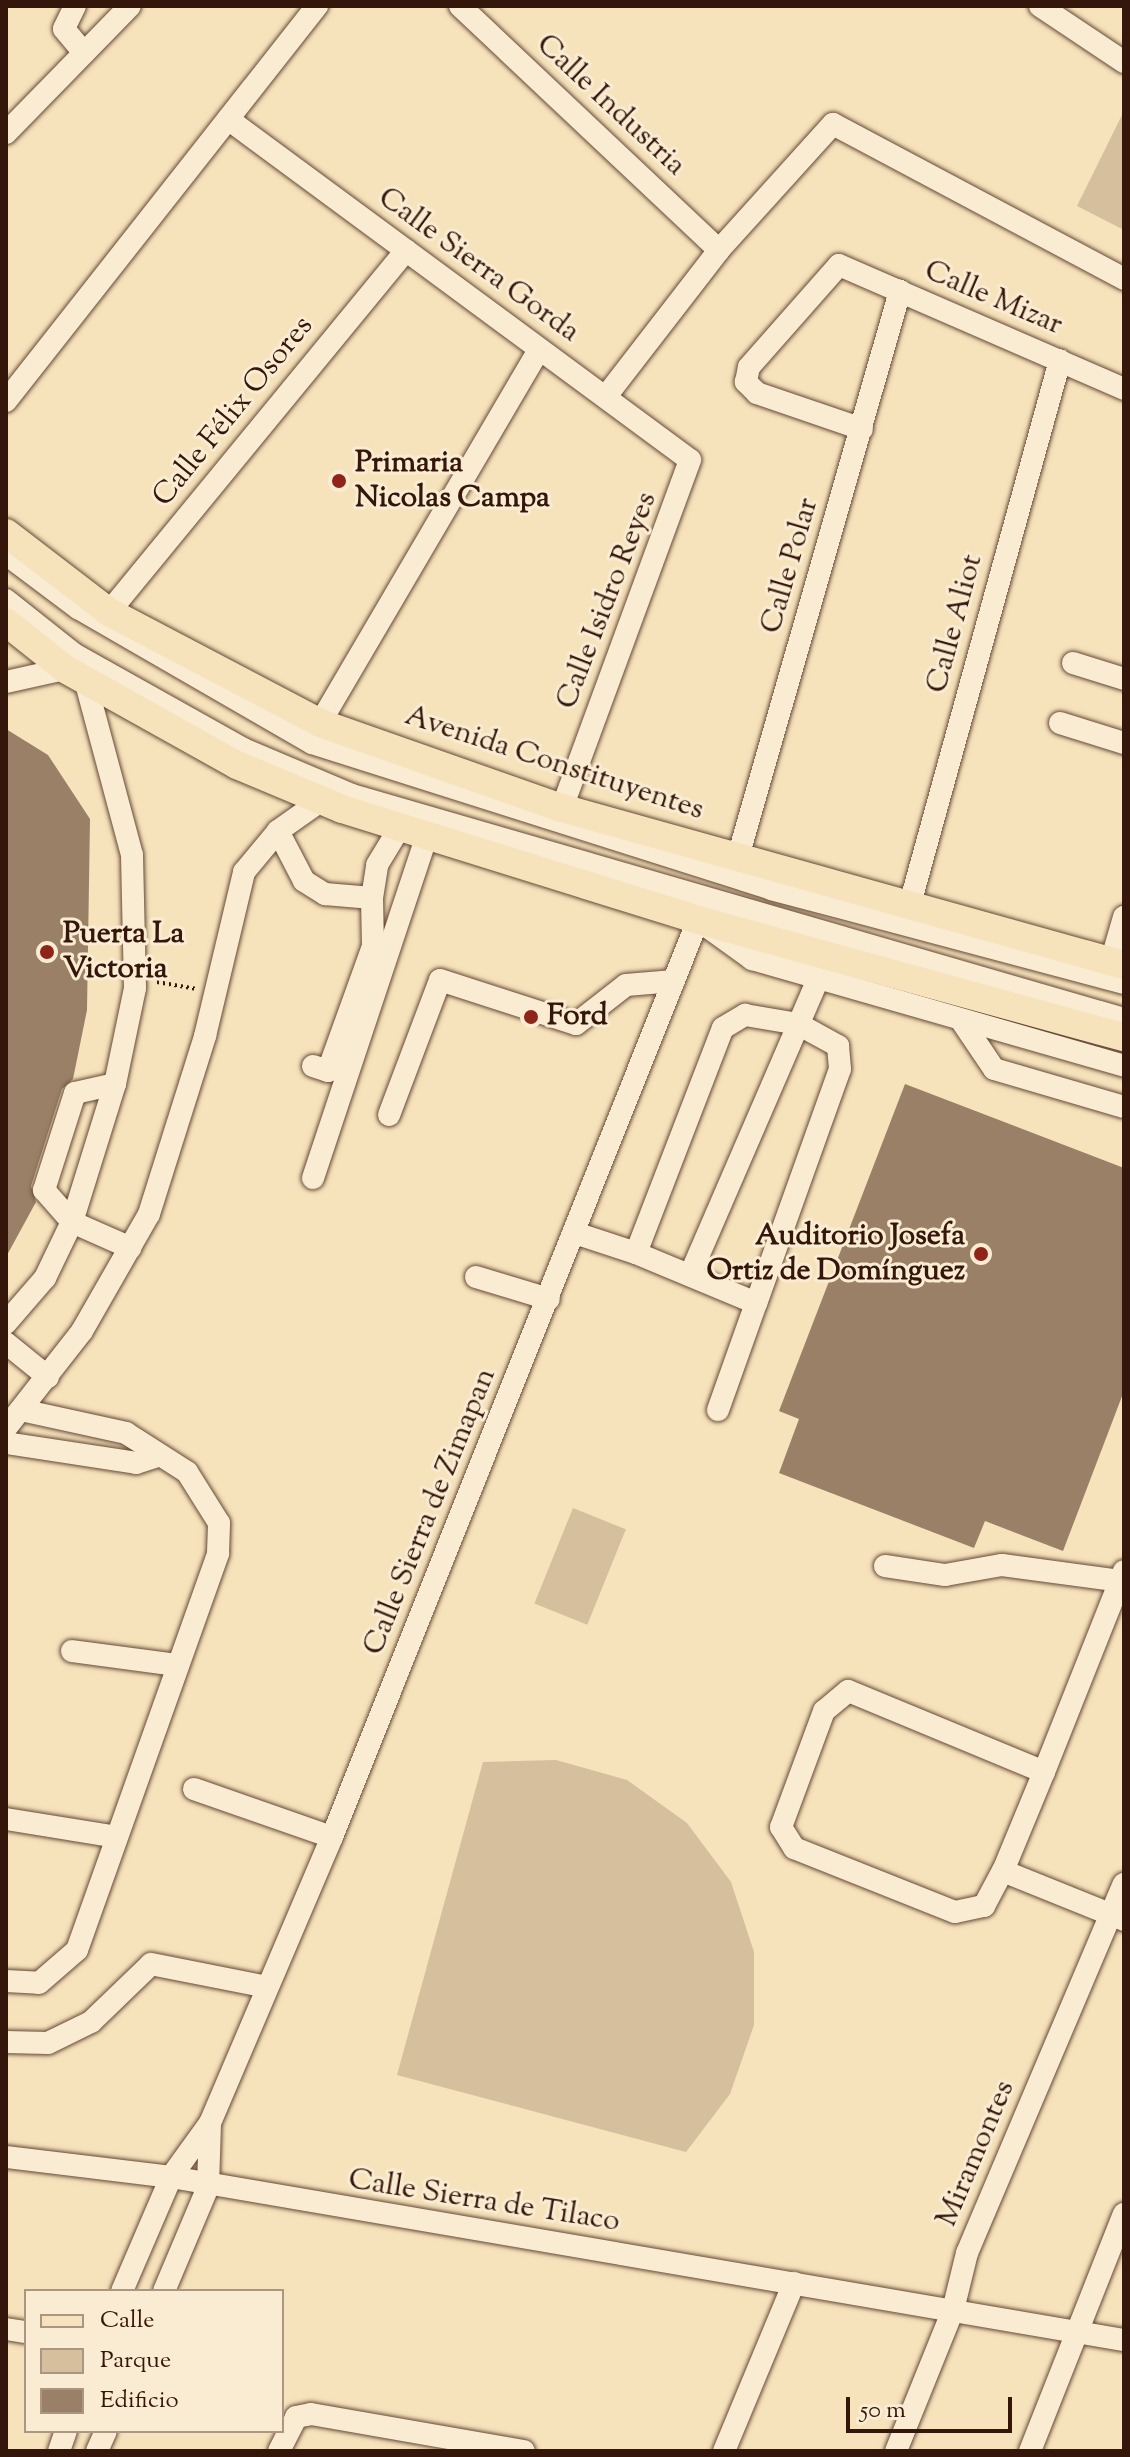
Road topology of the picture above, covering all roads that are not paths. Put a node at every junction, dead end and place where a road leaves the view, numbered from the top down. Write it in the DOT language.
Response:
graph roads {
  1 [pos="75,6"];
  2 [pos="130,6"];
  3 [pos="317,6"];
  4 [pos="460,6"];
  5 [pos="1040,6"];
  6 [pos="84,53"];
  7 [pos="1124,62"];
  8 [pos="228,119"];
  9 [pos="6,133"];
  10 [pos="406,250"];
  11 [pos="719,250"];
  12 [pos="1124,279"];
  13 [pos="900,291"];
  14 [pos="539,350"];
  15 [pos="1060,360"];
  16 [pos="1124,389"];
  17 [pos="607,395"];
  18 [pos="6,401"];
  19 [pos="862,429"];
  20 [pos="690,460"];
  21 [pos="6,533"];
  22 [pos="6,554"];
  23 [pos="6,600"];
  24 [pos="109,612"];
  25 [pos="6,622"];
  26 [pos="1073,663"];
  27 [pos="75,674"];
  28 [pos="1124,679"];
  29 [pos="6,682"];
  30 [pos="320,723"];
  31 [pos="1060,723"];
  32 [pos="1124,743"];
  33 [pos="322,800"];
  34 [pos="562,808"];
  35 [pos="278,831"];
  36 [pos="414,831"];
  37 [pos="738,857"];
  38 [pos="372,898"];
  39 [pos="910,904"];
  40 [pos="1124,917"];
  41 [pos="698,920"];
  42 [pos="1120,970"];
  43 [pos="818,979"];
  44 [pos="674,981"];
  45 [pos="1124,1019"];
  46 [pos="963,1023"];
  47 [pos="798,1024"];
  48 [pos="1124,1037"];
  49 [pos="313,1066"];
  50 [pos="1124,1066"];
  51 [pos="115,1084"];
  52 [pos="1124,1107"];
  53 [pos="389,1115"];
  54 [pos="313,1178"];
  55 [pos="72,1222"];
  56 [pos="575,1233"];
  57 [pos="131,1248"];
  58 [pos="636,1253"];
  59 [pos="690,1275"];
  60 [pos="476,1277"];
  61 [pos="549,1299"];
  62 [pos="756,1303"];
  63 [pos="6,1323"];
  64 [pos="6,1343"];
  65 [pos="48,1377"];
  66 [pos="21,1410"];
  67 [pos="718,1410"];
  68 [pos="6,1428"];
  69 [pos="6,1443"];
  70 [pos="160,1455"];
  71 [pos="885,1566"];
  72 [pos="1122,1576"];
  73 [pos="72,1651"];
  74 [pos="177,1665"];
  75 [pos="1044,1772"];
  76 [pos="194,1789"];
  77 [pos="6,1819"];
  78 [pos="117,1837"];
  79 [pos="332,1837"];
  80 [pos="1003,1871"];
  81 [pos="1124,1884"];
  82 [pos="1118,1918"];
  83 [pos="6,1981"];
  84 [pos="267,1987"];
  85 [pos="6,2042"];
  86 [pos="210,2123"];
  87 [pos="6,2157"];
  88 [pos="171,2177"];
  89 [pos="208,2187"];
  90 [pos="1124,2214"];
  91 [pos="794,2283"];
  92 [pos="123,2289"];
  93 [pos="165,2289"];
  94 [pos="953,2310"];
  95 [pos="1079,2332"];
  96 [pos="1124,2340"];
  97 [pos="279,2451"];
  98 [pos="524,2451"];
  99 [pos="724,2451"];
  100 [pos="896,2451"];
  101 [pos="1030,2451"];
  1 -- 6 [label="street"];
  2 -- 6 [label="street"];
  3 -- 8 [label="street"];
  4 -- 11 [label="street, Calle Industria"];
  5 -- 7 [label="street"];
  6 -- 9 [label="street"];
  8 -- 10 [label="street, Calle Sierra Gorda"];
  8 -- 18 [label="street"];
  10 -- 14 [label="street, Calle Sierra Gorda"];
  10 -- 24 [label="street, Calle Félix Osores"];
  11 -- 12 [label="street"];
  11 -- 17 [label="street"];
  13 -- 15 [label="street, Calle Mizar"];
  13 -- 19 [label="street, Calle Polar"];
  13 -- 19 [label="street, Calle Mizar"];
  14 -- 17 [label="street, Calle Sierra Gorda"];
  14 -- 30 [label="street"];
  15 -- 16 [label="street, Calle Mizar"];
  15 -- 39 [label="street, Calle Aliot"];
  17 -- 20 [label="street, Calle Sierra Gorda"];
  19 -- 37 [label="street, Calle Polar"];
  20 -- 34 [label="street, Calle Isidro Reyes"];
  21 -- 24 [label="main road, Avenida Constituyentes"];
  22 -- 42 [label="street"];
  23 -- 45 [label="street"];
  24 -- 30 [label="main road, Avenida Constituyentes"];
  25 -- 27 [label="main road"];
  26 -- 28 [label="street"];
  27 -- 29 [label="street"];
  27 -- 33 [label="main road"];
  27 -- 51 [label="street"];
  30 -- 34 [label="main road, Avenida Constituyentes"];
  31 -- 32 [label="street"];
  33 -- 35 [label="street"];
  33 -- 36 [label="main road"];
  34 -- 37 [label="main road, Avenida Constituyentes"];
  35 -- 38 [label="street"];
  35 -- 57 [label="street"];
  36 -- 38 [label="street"];
  36 -- 41 [label="main road"];
  36 -- 54 [label="street"];
  37 -- 39 [label="main road, Avenida Constituyentes"];
  38 -- 49 [label="street"];
  39 -- 42 [label="main road, Avenida Constituyentes"];
  40 -- 42 [label="street"];
  41 -- 43 [label="street"];
  41 -- 44 [label="street, Calle Sierra de Zimapan"];
  41 -- 48 [label="main road"];
  43 -- 46 [label="street"];
  43 -- 47 [label="street"];
  44 -- 53 [label="street"];
  44 -- 56 [label="street, Calle Sierra de Zimapan"];
  46 -- 50 [label="street"];
  46 -- 52 [label="street"];
  47 -- 58 [label="street"];
  47 -- 59 [label="street"];
  47 -- 62 [label="street"];
  51 -- 55 [label="street"];
  51 -- 55 [label="street"];
  55 -- 57 [label="street"];
  55 -- 63 [label="street"];
  56 -- 58 [label="street"];
  56 -- 61 [label="street, Calle Sierra de Zimapan"];
  57 -- 65 [label="street"];
  58 -- 59 [label="street"];
  59 -- 62 [label="street"];
  60 -- 61 [label="street"];
  61 -- 79 [label="street, Calle Sierra de Zimapan"];
  62 -- 67 [label="street"];
  64 -- 65 [label="street"];
  65 -- 66 [label="street"];
  66 -- 68 [label="street"];
  66 -- 70 [label="street"];
  69 -- 70 [label="street"];
  70 -- 74 [label="street"];
  71 -- 72 [label="street"];
  72 -- 75 [label="street"];
  73 -- 74 [label="street"];
  74 -- 78 [label="street"];
  75 -- 80 [label="street"];
  75 -- 80 [label="street"];
  76 -- 79 [label="street"];
  77 -- 78 [label="street"];
  78 -- 83 [label="street"];
  79 -- 84 [label="street, Calle Sierra de Zimapan"];
  80 -- 82 [label="street"];
  81 -- 82 [label="street, Miramontes"];
  82 -- 94 [label="street, Miramontes"];
  84 -- 85 [label="street"];
  84 -- 86 [label="street, Calle Sierra de Zimapan"];
  86 -- 88 [label="street, Calle Sierra de Zimapan"];
  86 -- 89 [label="street, Calle Sierra de Zimapan"];
  87 -- 88 [label="street, Calle Sierra de Tilaco"];
  88 -- 89 [label="street, Calle Sierra de Tilaco"];
  88 -- 92 [label="street, Calle Sierra de Zimapan"];
  89 -- 91 [label="street, Calle Sierra de Tilaco"];
  89 -- 93 [label="street, Calle Sierra de Zimapan"];
  90 -- 95 [label="street"];
  91 -- 94 [label="street, Calle Sierra de Tilaco"];
  91 -- 99 [label="street"];
  94 -- 95 [label="street, Calle Sierra de Tilaco"];
  94 -- 100 [label="street, Miramontes"];
  95 -- 96 [label="street, Calle Sierra de Tilaco"];
  95 -- 101 [label="street"];
  97 -- 98 [label="street"];
}
